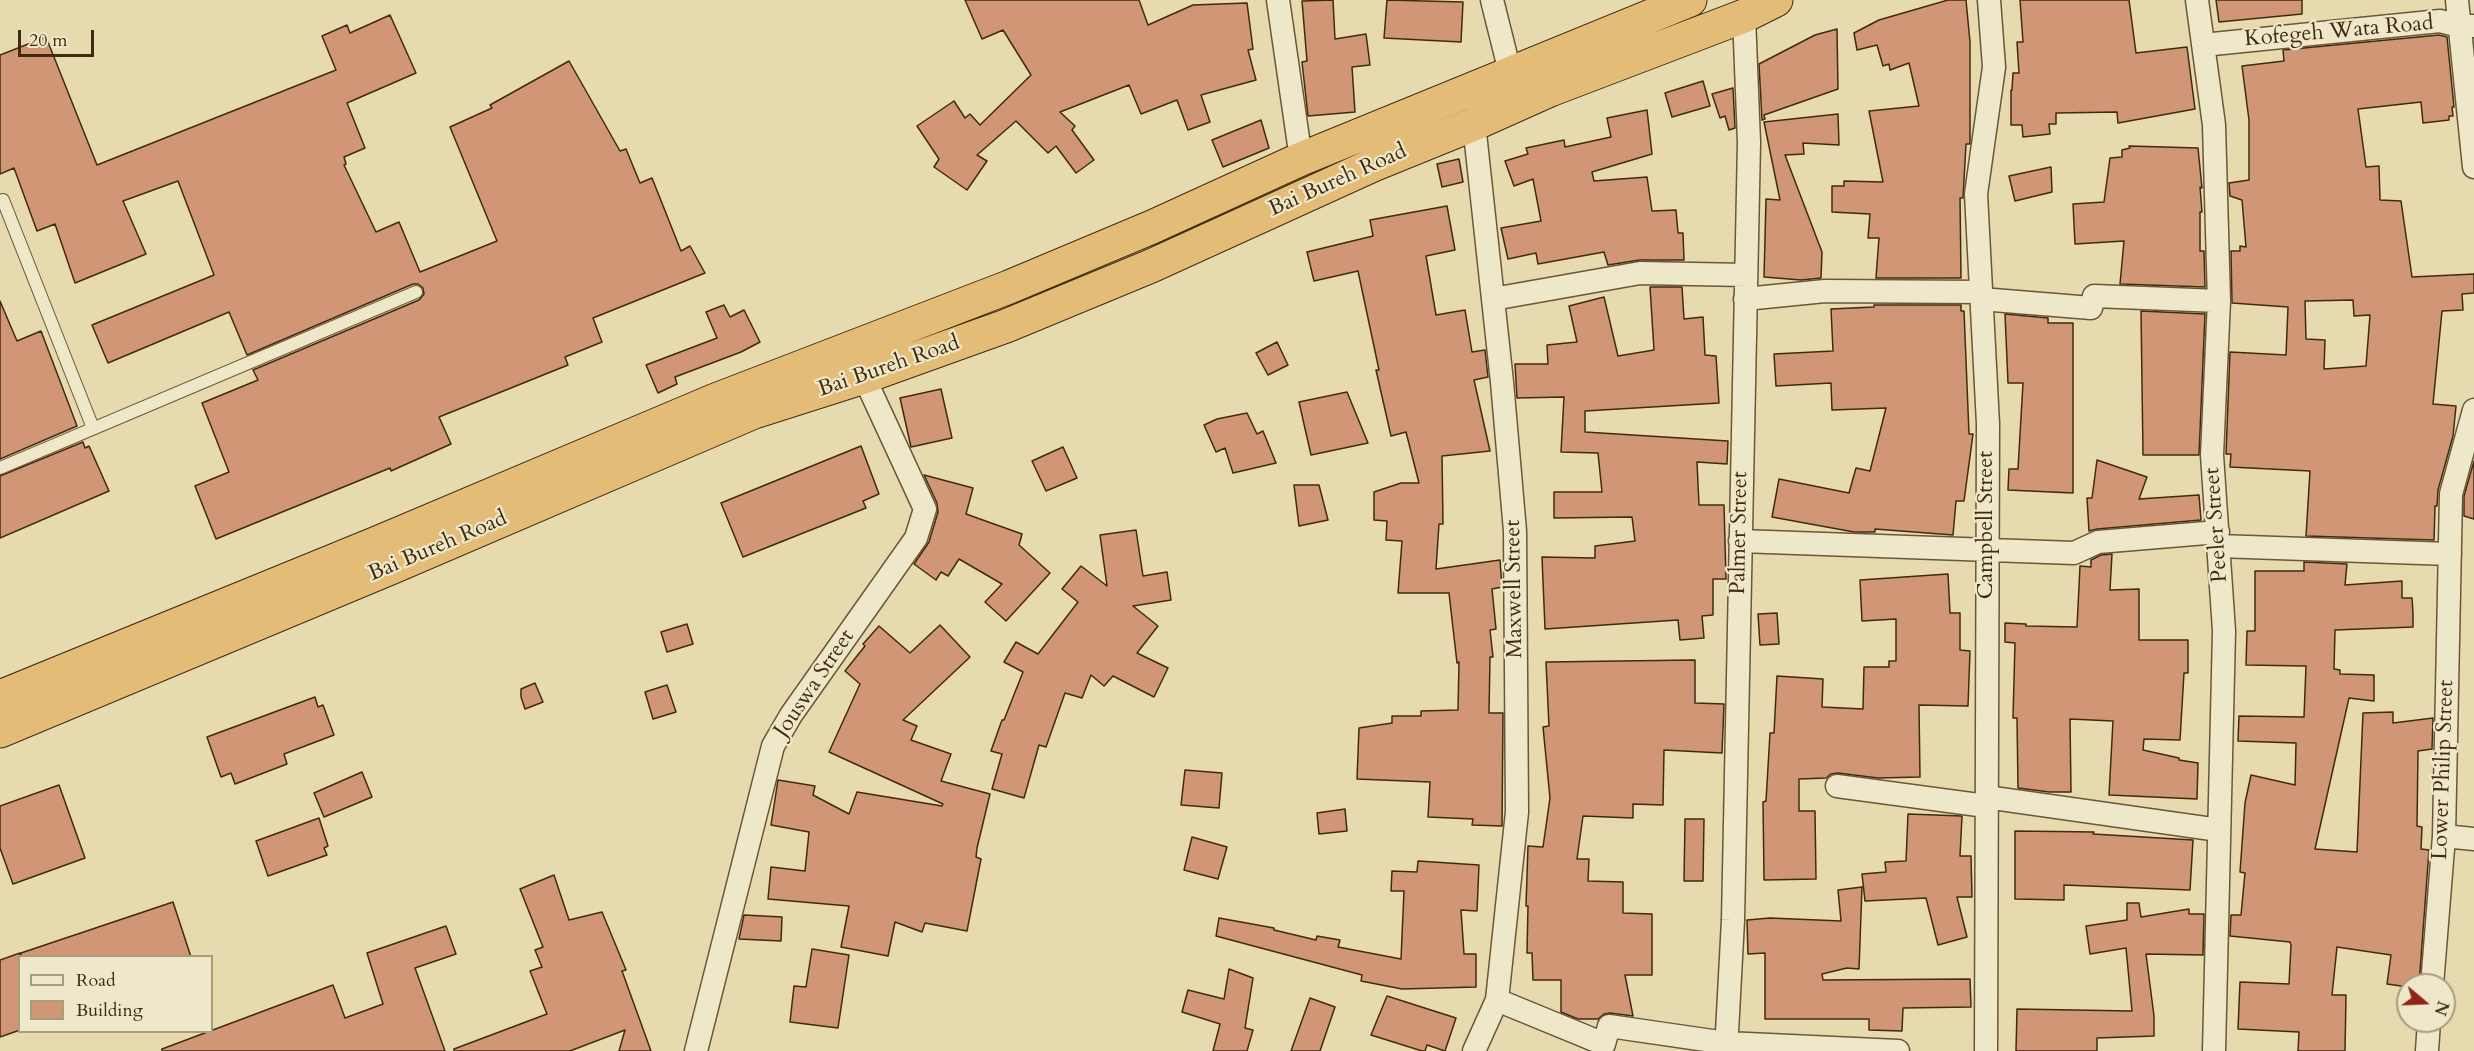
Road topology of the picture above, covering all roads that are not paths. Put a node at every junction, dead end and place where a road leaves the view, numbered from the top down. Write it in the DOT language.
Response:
graph roads {
  1 [pos="1278,0"];
  2 [pos="1492,0"];
  3 [pos="1690,0"];
  4 [pos="1776,0"];
  5 [pos="1989,0"];
  6 [pos="2196,0"];
  7 [pos="2457,0"];
  8 [pos="1744,16"];
  9 [pos="2467,26"];
  10 [pos="2203,45"];
  11 [pos="1510,72"];
  12 [pos="1474,124"];
  13 [pos="1301,159"];
  14 [pos="2474,167"];
  15 [pos="3,200"];
  16 [pos="1746,275"];
  17 [pos="416,292"];
  18 [pos="1981,296"];
  19 [pos="1745,298"];
  20 [pos="1493,299"];
  21 [pos="2219,301"];
  22 [pos="864,377"];
  23 [pos="2474,410"];
  24 [pos="93,428"];
  25 [pos="0,468"];
  26 [pos="2218,539"];
  27 [pos="1740,541"];
  28 [pos="1987,549"];
  29 [pos="2450,554"];
  30 [pos="0,697"];
  31 [pos="0,731"];
  32 [pos="1837,786"];
  33 [pos="1986,801"];
  34 [pos="2219,830"];
  35 [pos="2444,836"];
  36 [pos="2474,839"];
  37 [pos="2433,973"];
  38 [pos="1497,1000"];
  39 [pos="2428,1033"];
  40 [pos="1726,1047"];
  41 [pos="696,1051"];
  42 [pos="1474,1051"];
  43 [pos="1898,1051"];
  44 [pos="1986,1051"];
  45 [pos="2214,1051"];
  46 [pos="2427,1051"];
  1 -- 13 [label="street"];
  2 -- 11 [label="street"];
  3 -- 11 [label="highway, Bai Bureh Road"];
  4 -- 8 [label="highway, Bai Bureh Road"];
  5 -- 18 [label="street, Campbell Street"];
  6 -- 10 [label="street, Peeler Street"];
  7 -- 9 [label="street"];
  8 -- 12 [label="highway, Bai Bureh Road"];
  8 -- 16 [label="street, Palmer Street"];
  9 -- 10 [label="street, Kofegeh Wata Road"];
  9 -- 14 [label="street"];
  10 -- 21 [label="street, Peeler Street"];
  11 -- 13 [label="highway, Bai Bureh Road"];
  12 -- 20 [label="street, Maxwell Street"];
  12 -- 22 [label="highway, Bai Bureh Road"];
  13 -- 30 [label="highway, Bai Bureh Road"];
  15 -- 24 [label="lane"];
  16 -- 19 [label="street, Palmer Street"];
  16 -- 20 [label="street"];
  17 -- 24 [label="lane"];
  18 -- 19 [label="street"];
  18 -- 21 [label="street"];
  18 -- 28 [label="street, Campbell Street"];
  19 -- 27 [label="street, Palmer Street"];
  20 -- 38 [label="street, Maxwell Street"];
  21 -- 26 [label="street, Peeler Street"];
  22 -- 31 [label="highway, Bai Bureh Road"];
  22 -- 41 [label="street, Jouswa Street"];
  23 -- 29 [label="street, Lower Philip Street"];
  24 -- 25 [label="lane"];
  26 -- 28 [label="street"];
  26 -- 29 [label="street"];
  26 -- 34 [label="street, Peeler Street"];
  27 -- 28 [label="street"];
  27 -- 40 [label="street, Palmer Street"];
  28 -- 33 [label="street, Campbell Street"];
  29 -- 35 [label="street, Lower Philip Street"];
  32 -- 33 [label="street"];
  33 -- 34 [label="street"];
  33 -- 44 [label="street, Campbell Street"];
  34 -- 45 [label="street, Peeler Street"];
  35 -- 36 [label="street"];
  35 -- 37 [label="street, Lower Philip Street"];
  38 -- 40 [label="street"];
  38 -- 42 [label="street, Maxwell Street"];
  39 -- 46 [label="street"];
  40 -- 43 [label="street"];
}
